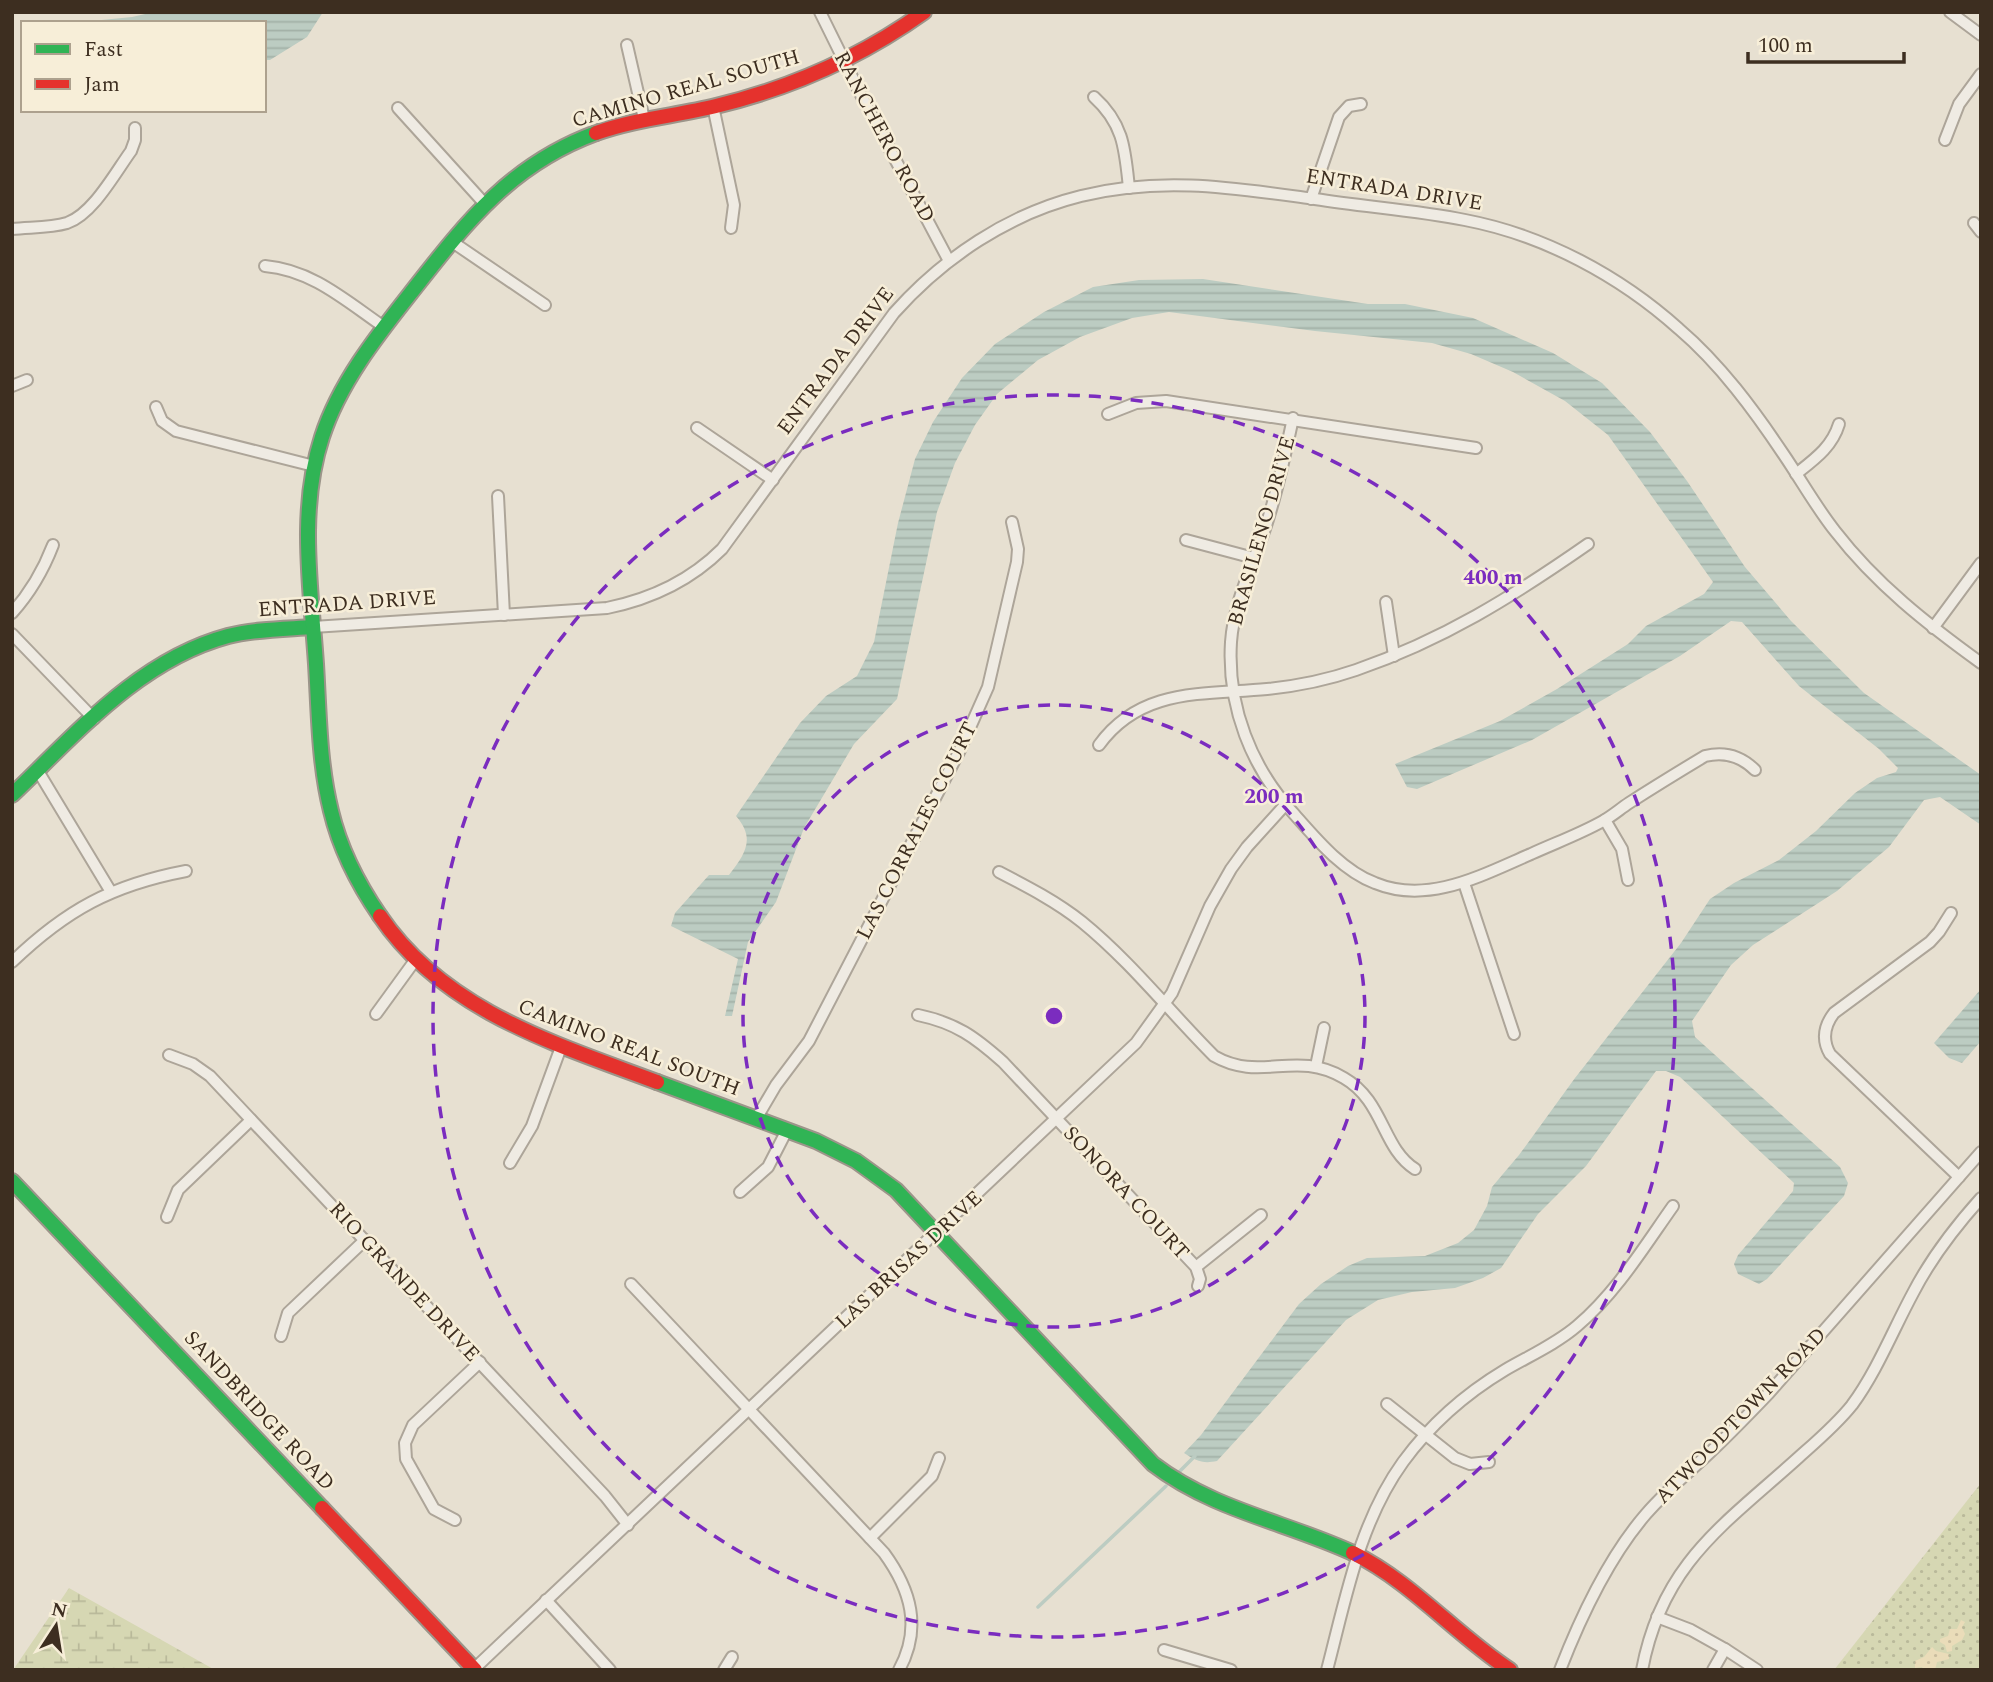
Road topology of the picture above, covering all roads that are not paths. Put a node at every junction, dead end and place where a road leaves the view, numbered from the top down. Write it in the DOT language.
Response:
graph roads {
  1 [pos="820,12"];
  2 [pos="924,12"];
  3 [pos="1950,12"];
  4 [pos="1981,35"];
  5 [pos="627,44"];
  6 [pos="844,62"];
  7 [pos="1981,75"];
  8 [pos="1094,97"];
  9 [pos="1361,104"];
  10 [pos="713,106"];
  11 [pos="398,108"];
  12 [pos="644,119"];
  13 [pos="135,128"];
  14 [pos="1945,140"];
  15 [pos="1129,188"];
  16 [pos="1311,199"];
  17 [pos="484,203"];
  18 [pos="730,228"];
  19 [pos="12,229"];
  20 [pos="451,241"];
  21 [pos="949,261"];
  22 [pos="265,266"];
  23 [pos="545,305"];
  24 [pos="384,327"];
  25 [pos="27,380"];
  26 [pos="12,386"];
  27 [pos="156,407"];
  28 [pos="1108,414"];
  29 [pos="1293,418"];
  30 [pos="1839,424"];
  31 [pos="697,428"];
  32 [pos="1476,447"];
  33 [pos="314,466"];
  34 [pos="1796,474"];
  35 [pos="773,480"];
  36 [pos="498,496"];
  37 [pos="1012,522"];
  38 [pos="1186,540"];
  39 [pos="1588,544"];
  40 [pos="53,545"];
  41 [pos="1254,558"];
  42 [pos="1981,563"];
  43 [pos="1386,602"];
  44 [pos="12,613"];
  45 [pos="504,615"];
  46 [pos="313,627"];
  47 [pos="1933,628"];
  48 [pos="12,634"];
  49 [pos="1394,656"];
  50 [pos="1981,663"];
  51 [pos="1233,691"];
  52 [pos="94,719"];
  53 [pos="1099,746"];
  54 [pos="1755,770"];
  55 [pos="38,771"];
  56 [pos="12,795"];
  57 [pos="1285,805"];
  58 [pos="1605,820"];
  59 [pos="186,871"];
  60 [pos="999,872"];
  61 [pos="1628,880"];
  62 [pos="1464,883"];
  63 [pos="111,892"];
  64 [pos="1951,913"];
  65 [pos="416,959"];
  66 [pos="12,962"];
  67 [pos="1165,1005"];
  68 [pos="376,1014"];
  69 [pos="918,1015"];
  70 [pos="1324,1028"];
  71 [pos="1514,1034"];
  72 [pos="561,1046"];
  73 [pos="169,1055"];
  74 [pos="1316,1066"];
  75 [pos="756,1119"];
  76 [pos="1057,1119"];
  77 [pos="251,1120"];
  78 [pos="787,1130"];
  79 [pos="1981,1152"];
  80 [pos="510,1163"];
  81 [pos="1415,1170"];
  82 [pos="1959,1177"];
  83 [pos="12,1181"];
  84 [pos="740,1192"];
  85 [pos="1981,1198"];
  86 [pos="1673,1206"];
  87 [pos="1261,1215"];
  88 [pos="167,1217"];
  89 [pos="937,1233"];
  90 [pos="365,1240"];
  91 [pos="1196,1267"];
  92 [pos="631,1284"];
  93 [pos="1198,1286"];
  94 [pos="281,1336"];
  95 [pos="480,1362"];
  96 [pos="1387,1404"];
  97 [pos="749,1410"];
  98 [pos="1425,1435"];
  99 [pos="939,1458"];
  100 [pos="1489,1462"];
  101 [pos="455,1520"];
  102 [pos="628,1525"];
  103 [pos="870,1538"];
  104 [pos="1357,1555"];
  105 [pos="546,1600"];
  106 [pos="1657,1617"];
  107 [pos="1725,1648"];
  108 [pos="1164,1650"];
  109 [pos="732,1657"];
  110 [pos="474,1669"];
  111 [pos="610,1670"];
  112 [pos="724,1670"];
  113 [pos="898,1670"];
  114 [pos="1231,1670"];
  115 [pos="1327,1670"];
  116 [pos="1510,1670"];
  117 [pos="1560,1670"];
  118 [pos="1642,1670"];
  119 [pos="1713,1670"];
  120 [pos="1757,1670"];
  1 -- 6 [label="street, RANCHERO ROAD"];
  2 -- 6 [label="street, CAMINO REAL SOUTH"];
  3 -- 4 [label="street"];
  5 -- 12 [label="street"];
  6 -- 10 [label="street, CAMINO REAL SOUTH"];
  6 -- 21 [label="street, RANCHERO ROAD"];
  7 -- 14 [label="street"];
  8 -- 15 [label="street"];
  9 -- 16 [label="street"];
  10 -- 12 [label="street, CAMINO REAL SOUTH"];
  10 -- 18 [label="street"];
  11 -- 17 [label="street"];
  12 -- 17 [label="street, CAMINO REAL SOUTH"];
  13 -- 19 [label="street"];
  15 -- 16 [label="street, ENTRADA DRIVE"];
  15 -- 21 [label="street, ENTRADA DRIVE"];
  16 -- 34 [label="street, ENTRADA DRIVE"];
  17 -- 20 [label="street, CAMINO REAL SOUTH"];
  20 -- 23 [label="street"];
  20 -- 24 [label="street, CAMINO REAL SOUTH"];
  21 -- 35 [label="street, ENTRADA DRIVE"];
  22 -- 24 [label="street"];
  24 -- 33 [label="street, CAMINO REAL SOUTH"];
  25 -- 26 [label="street"];
  27 -- 33 [label="street"];
  28 -- 29 [label="street"];
  29 -- 32 [label="street"];
  29 -- 41 [label="street, BRASILENO DRIVE"];
  30 -- 34 [label="street"];
  31 -- 35 [label="street"];
  33 -- 46 [label="street, CAMINO REAL SOUTH"];
  34 -- 47 [label="street, ENTRADA DRIVE"];
  35 -- 45 [label="street, ENTRADA DRIVE"];
  36 -- 45 [label="street"];
  37 -- 75 [label="street, LAS CORRALES COURT"];
  38 -- 41 [label="street"];
  39 -- 49 [label="street"];
  40 -- 44 [label="street"];
  41 -- 51 [label="street, BRASILENO DRIVE"];
  42 -- 47 [label="street"];
  43 -- 49 [label="street"];
  45 -- 46 [label="street, ENTRADA DRIVE"];
  46 -- 52 [label="street, ENTRADA DRIVE"];
  46 -- 65 [label="street, CAMINO REAL SOUTH"];
  47 -- 50 [label="street, ENTRADA DRIVE"];
  48 -- 52 [label="street"];
  49 -- 51 [label="street"];
  51 -- 53 [label="street"];
  51 -- 57 [label="street, BRASILENO DRIVE"];
  52 -- 55 [label="street, ENTRADA DRIVE"];
  54 -- 58 [label="street, BRASILENO DRIVE"];
  55 -- 56 [label="street, ENTRADA DRIVE"];
  55 -- 63 [label="street"];
  57 -- 62 [label="street, BRASILENO DRIVE"];
  57 -- 67 [label="street, LAS BRISAS DRIVE"];
  58 -- 61 [label="street"];
  58 -- 62 [label="street, BRASILENO DRIVE"];
  59 -- 63 [label="street"];
  60 -- 67 [label="street"];
  62 -- 71 [label="street"];
  63 -- 66 [label="street"];
  64 -- 82 [label="street"];
  65 -- 68 [label="street"];
  65 -- 72 [label="street, CAMINO REAL SOUTH"];
  67 -- 74 [label="street"];
  67 -- 76 [label="street, LAS BRISAS DRIVE"];
  69 -- 76 [label="street, SONORA COURT"];
  70 -- 74 [label="street"];
  72 -- 75 [label="street, CAMINO REAL SOUTH"];
  72 -- 80 [label="street"];
  73 -- 77 [label="street, RIO GRANDE DRIVE"];
  74 -- 81 [label="street"];
  75 -- 78 [label="street, CAMINO REAL SOUTH"];
  76 -- 89 [label="street, LAS BRISAS DRIVE"];
  76 -- 91 [label="street, SONORA COURT"];
  77 -- 88 [label="street"];
  77 -- 90 [label="street, RIO GRANDE DRIVE"];
  78 -- 84 [label="street"];
  78 -- 89 [label="street, CAMINO REAL SOUTH"];
  79 -- 82 [label="street, ATWOODTOWN ROAD"];
  82 -- 117 [label="street, ATWOODTOWN ROAD"];
  83 -- 110 [label="street, SANDBRIDGE ROAD"];
  85 -- 106 [label="street"];
  86 -- 98 [label="street"];
  87 -- 91 [label="street, SONORA COURT"];
  89 -- 97 [label="street, LAS BRISAS DRIVE"];
  89 -- 104 [label="street, CAMINO REAL SOUTH"];
  90 -- 94 [label="street"];
  90 -- 95 [label="street, RIO GRANDE DRIVE"];
  91 -- 93 [label="street"];
  92 -- 97 [label="street"];
  95 -- 101 [label="street"];
  95 -- 102 [label="street, RIO GRANDE DRIVE"];
  96 -- 98 [label="street"];
  97 -- 102 [label="street, LAS BRISAS DRIVE"];
  97 -- 103 [label="street"];
  98 -- 100 [label="street"];
  98 -- 104 [label="street"];
  99 -- 103 [label="street"];
  102 -- 105 [label="street, LAS BRISAS DRIVE"];
  103 -- 113 [label="street"];
  104 -- 115 [label="street"];
  104 -- 116 [label="street, CAMINO REAL SOUTH"];
  105 -- 110 [label="street, LAS BRISAS DRIVE"];
  105 -- 111 [label="street"];
  106 -- 107 [label="street"];
  106 -- 118 [label="street"];
  107 -- 119 [label="street"];
  107 -- 120 [label="street"];
  108 -- 114 [label="street"];
  109 -- 112 [label="street"];
}
